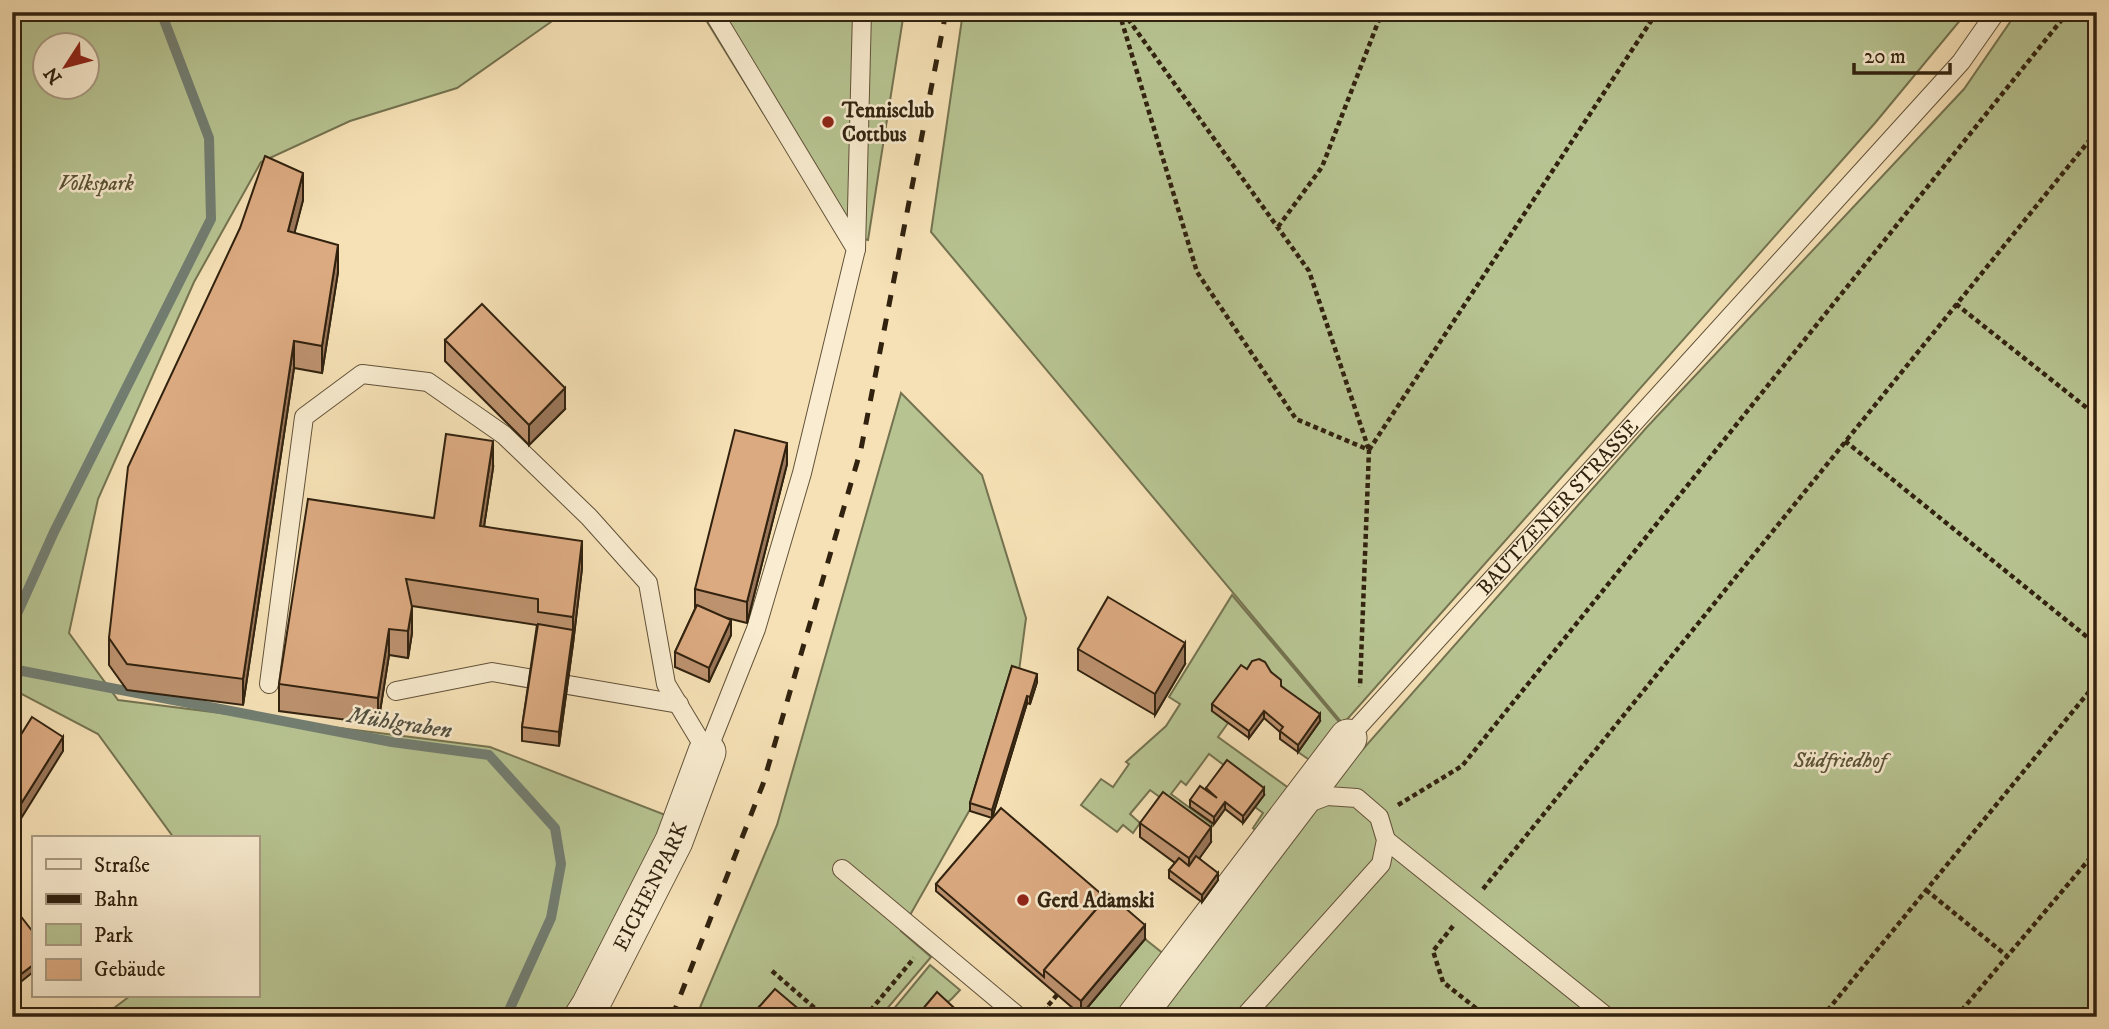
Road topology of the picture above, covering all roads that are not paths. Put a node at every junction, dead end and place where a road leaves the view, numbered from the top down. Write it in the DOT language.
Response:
graph roads {
  1 [pos="713,12"];
  2 [pos="862,12"];
  3 [pos="1996,12"];
  4 [pos="856,249"];
  5 [pos="269,684"];
  6 [pos="396,691"];
  7 [pos="679,704"];
  8 [pos="1354,732"];
  9 [pos="708,752"];
  10 [pos="1297,807"];
  11 [pos="1386,840"];
  12 [pos="842,869"];
  13 [pos="583,1017"];
  14 [pos="1019,1017"];
  15 [pos="1136,1017"];
  16 [pos="1244,1017"];
  17 [pos="1607,1017"];
  1 -- 4 [label="lane"];
  2 -- 4 [label="lane"];
  3 -- 8 [label="lane, BAUTZENER STRASSE"];
  4 -- 9 [label="lane"];
  5 -- 7 [label="lane"];
  6 -- 7 [label="lane"];
  7 -- 9 [label="lane"];
  8 -- 10 [label="street, BAUTZENER STRASSE"];
  9 -- 13 [label="street, EICHENPARK"];
  10 -- 11 [label="lane"];
  10 -- 15 [label="street, BAUTZENER STRASSE"];
  11 -- 16 [label="lane"];
  11 -- 17 [label="lane"];
  12 -- 14 [label="lane"];
}
